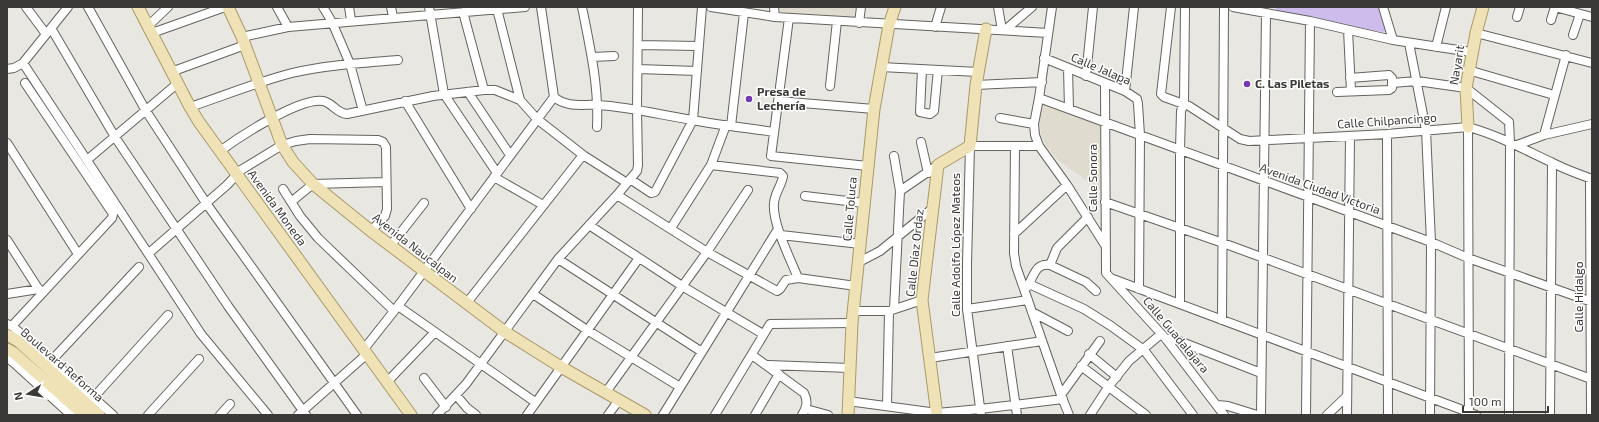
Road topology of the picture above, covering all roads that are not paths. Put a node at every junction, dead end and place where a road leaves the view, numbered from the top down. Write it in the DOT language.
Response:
graph roads {
  1 [pos="26,7"];
  2 [pos="68,7"];
  3 [pos="88,7"];
  4 [pos="138,7"];
  5 [pos="168,7"];
  6 [pos="225,7"];
  7 [pos="228,7"];
  8 [pos="277,7"];
  9 [pos="324,7"];
  10 [pos="349,7"];
  11 [pos="391,7"];
  12 [pos="515,7"];
  13 [pos="525,7"];
  14 [pos="541,7"];
  15 [pos="582,7"];
  16 [pos="638,7"];
  17 [pos="702,7"];
  18 [pos="711,7"];
  19 [pos="774,7"];
  20 [pos="861,7"];
  21 [pos="895,7"];
  22 [pos="941,7"];
  23 [pos="998,7"];
  24 [pos="1032,7"];
  25 [pos="1052,7"];
  26 [pos="1093,7"];
  27 [pos="1134,7"];
  28 [pos="1171,7"];
  29 [pos="1185,7"];
  30 [pos="1224,7"];
  31 [pos="1233,7"];
  32 [pos="1383,7"];
  33 [pos="1446,7"];
  34 [pos="1483,7"];
  35 [pos="1520,7"];
  36 [pos="1555,7"];
  37 [pos="724,8"];
  38 [pos="471,9"];
  39 [pos="497,9"];
  40 [pos="1251,9"];
  41 [pos="430,11"];
  42 [pos="463,12"];
  43 [pos="1266,13"];
  44 [pos="744,14"];
  45 [pos="1580,14"];
  46 [pos="393,17"];
  47 [pos="775,17"];
  48 [pos="1592,17"];
  49 [pos="789,18"];
  50 [pos="1517,18"];
  51 [pos="351,20"];
  52 [pos="1551,20"];
  53 [pos="836,21"];
  54 [pos="1310,21"];
  55 [pos="332,22"];
  56 [pos="860,22"];
  57 [pos="890,25"];
  58 [pos="288,27"];
  59 [pos="935,27"];
  60 [pos="986,29"];
  61 [pos="150,30"];
  62 [pos="1003,30"];
  63 [pos="1348,30"];
  64 [pos="49,31"];
  65 [pos="1476,32"];
  66 [pos="1048,33"];
  67 [pos="1573,35"];
  68 [pos="1393,40"];
  69 [pos="244,41"];
  70 [pos="1409,43"];
  71 [pos="638,45"];
  72 [pos="699,46"];
  73 [pos="1436,47"];
  74 [pos="1471,52"];
  75 [pos="1566,55"];
  76 [pos="614,56"];
  77 [pos="592,57"];
  78 [pos="1044,58"];
  79 [pos="398,60"];
  80 [pos="23,63"];
  81 [pos="1592,63"];
  82 [pos="350,64"];
  83 [pos="881,67"];
  84 [pos="1068,68"];
  85 [pos="7,69"];
  86 [pos="638,69"];
  87 [pos="922,69"];
  88 [pos="938,70"];
  89 [pos="1468,70"];
  90 [pos="696,71"];
  91 [pos="172,72"];
  92 [pos="978,72"];
  93 [pos="1086,76"];
  94 [pos="1350,78"];
  95 [pos="1417,81"];
  96 [pos="1042,82"];
  97 [pos="25,83"];
  98 [pos="178,83"];
  99 [pos="259,83"];
  100 [pos="1105,83"];
  101 [pos="976,85"];
  102 [pos="830,86"];
  103 [pos="1392,86"];
  104 [pos="1466,88"];
  105 [pos="484,90"];
  106 [pos="1351,91"];
  107 [pos="468,92"];
  108 [pos="1125,92"];
  109 [pos="1337,92"];
  110 [pos="444,94"];
  111 [pos="1554,95"];
  112 [pos="554,97"];
  113 [pos="1039,98"];
  114 [pos="520,100"];
  115 [pos="405,101"];
  116 [pos="778,101"];
  117 [pos="1184,104"];
  118 [pos="598,105"];
  119 [pos="190,107"];
  120 [pos="637,109"];
  121 [pos="874,109"];
  122 [pos="1069,109"];
  123 [pos="363,110"];
  124 [pos="146,111"];
  125 [pos="272,118"];
  126 [pos="1000,118"];
  127 [pos="537,119"];
  128 [pos="693,120"];
  129 [pos="1105,122"];
  130 [pos="1034,124"];
  131 [pos="1592,124"];
  132 [pos="729,125"];
  133 [pos="1222,126"];
  134 [pos="597,127"];
  135 [pos="1468,127"];
  136 [pos="1426,130"];
  137 [pos="774,132"];
  138 [pos="1387,134"];
  139 [pos="1140,135"];
  140 [pos="1544,135"];
  141 [pos="1350,136"];
  142 [pos="115,137"];
  143 [pos="1308,138"];
  144 [pos="1263,140"];
  145 [pos="921,142"];
  146 [pos="7,143"];
  147 [pos="1514,143"];
  148 [pos="282,145"];
  149 [pos="970,146"];
  150 [pos="1015,146"];
  151 [pos="1039,146"];
  152 [pos="1180,150"];
  153 [pos="220,151"];
  154 [pos="583,154"];
  155 [pos="510,155"];
  156 [pos="894,156"];
  157 [pos="88,160"];
  158 [pos="1552,163"];
  159 [pos="711,165"];
  160 [pos="938,165"];
  161 [pos="868,166"];
  162 [pos="1223,166"];
  163 [pos="928,173"];
  164 [pos="236,175"];
  165 [pos="495,175"];
  166 [pos="1591,178"];
  167 [pos="629,181"];
  168 [pos="1264,181"];
  169 [pos="386,182"];
  170 [pos="313,184"];
  171 [pos="1067,185"];
  172 [pos="283,189"];
  173 [pos="748,190"];
  174 [pos="900,191"];
  175 [pos="617,195"];
  176 [pos="805,196"];
  177 [pos="1308,197"];
  178 [pos="291,202"];
  179 [pos="1105,202"];
  180 [pos="206,203"];
  181 [pos="424,203"];
  182 [pos="864,203"];
  183 [pos="543,205"];
  184 [pos="933,208"];
  185 [pos="471,209"];
  186 [pos="116,211"];
  187 [pos="1349,212"];
  188 [pos="1140,214"];
  189 [pos="1088,217"];
  190 [pos="589,225"];
  191 [pos="1387,226"];
  192 [pos="671,228"];
  193 [pos="1180,228"];
  194 [pos="176,229"];
  195 [pos="371,231"];
  196 [pos="780,232"];
  197 [pos="1014,234"];
  198 [pos="897,238"];
  199 [pos="7,240"];
  200 [pos="1223,242"];
  201 [pos="1431,242"];
  202 [pos="860,244"];
  203 [pos="390,245"];
  204 [pos="1105,245"];
  205 [pos="707,252"];
  206 [pos="148,253"];
  207 [pos="78,254"];
  208 [pos="1262,257"];
  209 [pos="639,258"];
  210 [pos="1468,258"];
  211 [pos="558,259"];
  212 [pos="859,262"];
  213 [pos="1050,265"];
  214 [pos="139,267"];
  215 [pos="424,272"];
  216 [pos="1106,273"];
  217 [pos="1510,273"];
  218 [pos="1307,274"];
  219 [pos="749,276"];
  220 [pos="798,278"];
  221 [pos="1113,279"];
  222 [pos="682,286"];
  223 [pos="856,286"];
  224 [pos="1551,286"];
  225 [pos="1027,287"];
  226 [pos="1139,289"];
  227 [pos="1348,290"];
  228 [pos="40,291"];
  229 [pos="1096,291"];
  230 [pos="7,294"];
  231 [pos="533,294"];
  232 [pos="612,295"];
  233 [pos="922,300"];
  234 [pos="1028,300"];
  235 [pos="1591,301"];
  236 [pos="466,304"];
  237 [pos="1180,304"];
  238 [pos="1387,304"];
  239 [pos="396,308"];
  240 [pos="967,309"];
  241 [pos="892,310"];
  242 [pos="853,311"];
  243 [pos="726,312"];
  244 [pos="1032,312"];
  245 [pos="168,316"];
  246 [pos="1222,320"];
  247 [pos="1430,320"];
  248 [pos="656,323"];
  249 [pos="852,323"];
  250 [pos="9,328"];
  251 [pos="587,330"];
  252 [pos="1068,331"];
  253 [pos="435,332"];
  254 [pos="505,332"];
  255 [pos="763,334"];
  256 [pos="1469,334"];
  257 [pos="1261,335"];
  258 [pos="1164,337"];
  259 [pos="1042,341"];
  260 [pos="1100,341"];
  261 [pos="1007,346"];
  262 [pos="1172,347"];
  263 [pos="7,349"];
  264 [pos="34,350"];
  265 [pos="1144,350"];
  266 [pos="1510,350"];
  267 [pos="365,352"];
  268 [pos="702,352"];
  269 [pos="973,352"];
  270 [pos="1307,352"];
  271 [pos="1089,354"];
  272 [pos="752,355"];
  273 [pos="631,357"];
  274 [pos="7,358"];
  275 [pos="930,358"];
  276 [pos="199,359"];
  277 [pos="52,360"];
  278 [pos="480,365"];
  279 [pos="767,365"];
  280 [pos="1550,365"];
  281 [pos="1081,366"];
  282 [pos="561,367"];
  283 [pos="1349,367"];
  284 [pos="850,368"];
  285 [pos="779,374"];
  286 [pos="1261,375"];
  287 [pos="1117,377"];
  288 [pos="424,378"];
  289 [pos="52,379"];
  290 [pos="1591,379"];
  291 [pos="387,382"];
  292 [pos="1388,382"];
  293 [pos="334,383"];
  294 [pos="1109,386"];
  295 [pos="680,387"];
  296 [pos="606,392"];
  297 [pos="456,395"];
  298 [pos="1347,396"];
  299 [pos="94,397"];
  300 [pos="1062,397"];
  301 [pos="1430,398"];
  302 [pos="619,400"];
  303 [pos="848,401"];
  304 [pos="536,402"];
  305 [pos="230,404"];
  306 [pos="1016,405"];
  307 [pos="1218,405"];
  308 [pos="887,406"];
  309 [pos="446,407"];
  310 [pos="74,412"];
  311 [pos="804,412"];
  312 [pos="981,412"];
  313 [pos="302,414"];
  314 [pos="640,414"];
  315 [pos="937,414"];
  316 [pos="1471,414"];
  317 [pos="99,415"];
  318 [pos="113,415"];
  319 [pos="148,415"];
  320 [pos="220,415"];
  321 [pos="268,415"];
  322 [pos="356,415"];
  323 [pos="411,415"];
  324 [pos="437,415"];
  325 [pos="476,415"];
  326 [pos="527,415"];
  327 [pos="608,415"];
  328 [pos="663,415"];
  329 [pos="715,415"];
  330 [pos="755,415"];
  331 [pos="828,415"];
  332 [pos="848,415"];
  333 [pos="1017,415"];
  334 [pos="1069,415"];
  335 [pos="1090,415"];
  336 [pos="1146,415"];
  337 [pos="1193,415"];
  338 [pos="1224,415"];
  339 [pos="1257,415"];
  340 [pos="1261,415"];
  341 [pos="1306,415"];
  342 [pos="1327,415"];
  343 [pos="1347,415"];
  344 [pos="1388,415"];
  345 [pos="1430,415"];
  346 [pos="1509,415"];
  347 [pos="1550,415"];
  348 [pos="1591,415"];
  1 -- 64 [label="street"];
  2 -- 64 [label="street"];
  3 -- 124 [label="street"];
  4 -- 61 [label="main road, Avenida Moneda"];
  5 -- 61 [label="street"];
  6 -- 61 [label="street"];
  7 -- 69 [label="main road, Avenida Naucalpan"];
  8 -- 58 [label="street"];
  9 -- 55 [label="street"];
  10 -- 51 [label="street"];
  11 -- 46 [label="street"];
  12 -- 13 [label="street"];
  12 -- 39 [label="street"];
  14 -- 112 [label="street"];
  15 -- 77 [label="street"];
  16 -- 71 [label="street"];
  17 -- 72 [label="street"];
  18 -- 37 [label="street"];
  19 -- 47 [label="street"];
  20 -- 56 [label="street"];
  21 -- 57 [label="main road, Calle Toluca"];
  22 -- 59 [label="street"];
  23 -- 62 [label="street"];
  24 -- 62 [label="street"];
  25 -- 66 [label="street"];
  26 -- 93 [label="street"];
  27 -- 108 [label="street"];
  28 -- 117 [label="street, Calle Chilpancingo"];
  29 -- 117 [label="street"];
  30 -- 133 [label="street"];
  31 -- 40 [label="street"];
  32 -- 68 [label="street"];
  33 -- 73 [label="street"];
  34 -- 65 [label="main road, Nayarit"];
  35 -- 50 [label="street"];
  36 -- 45 [label="street"];
  36 -- 52 [label="street"];
  37 -- 44 [label="street"];
  38 -- 39 [label="street"];
  38 -- 42 [label="street"];
  39 -- 114 [label="street"];
  40 -- 43 [label="street"];
  41 -- 42 [label="street"];
  41 -- 46 [label="street"];
  41 -- 110 [label="street"];
  42 -- 105 [label="street"];
  43 -- 54 [label="street"];
  43 -- 144 [label="street"];
  44 -- 47 [label="street"];
  44 -- 132 [label="street"];
  45 -- 48 [label="street"];
  45 -- 67 [label="street"];
  46 -- 51 [label="street"];
  47 -- 49 [label="street"];
  49 -- 53 [label="street"];
  49 -- 116 [label="street"];
  51 -- 55 [label="street"];
  53 -- 56 [label="street"];
  53 -- 102 [label="street"];
  54 -- 63 [label="street"];
  54 -- 143 [label="street"];
  55 -- 58 [label="street"];
  55 -- 82 [label="street"];
  56 -- 57 [label="street"];
  57 -- 59 [label="street"];
  57 -- 83 [label="main road, Calle Toluca"];
  58 -- 69 [label="street"];
  59 -- 60 [label="street"];
  60 -- 62 [label="street"];
  60 -- 92 [label="main road, Calle Adolfo López Mateos"];
  61 -- 91 [label="main road, Avenida Moneda"];
  62 -- 66 [label="street"];
  63 -- 68 [label="street"];
  63 -- 94 [label="street"];
  64 -- 80 [label="street"];
  64 -- 142 [label="street"];
  65 -- 74 [label="main road, Nayarit"];
  65 -- 75 [label="street"];
  66 -- 78 [label="street"];
  68 -- 70 [label="street"];
  69 -- 91 [label="street"];
  69 -- 99 [label="main road, Avenida Naucalpan"];
  70 -- 73 [label="street"];
  70 -- 95 [label="street"];
  71 -- 72 [label="street"];
  71 -- 86 [label="street"];
  72 -- 90 [label="street"];
  73 -- 74 [label="street"];
  74 -- 89 [label="main road, Nayarit"];
  75 -- 81 [label="street"];
  75 -- 111 [label="street"];
  76 -- 77 [label="street"];
  77 -- 118 [label="street"];
  78 -- 84 [label="street, Calle Jalapa"];
  78 -- 96 [label="street"];
  79 -- 82 [label="street"];
  80 -- 85 [label="street"];
  80 -- 157 [label="street"];
  82 -- 99 [label="street"];
  82 -- 123 [label="street"];
  83 -- 87 [label="street"];
  83 -- 121 [label="main road, Calle Toluca"];
  84 -- 93 [label="street, Calle Jalapa"];
  84 -- 122 [label="street"];
  86 -- 90 [label="street"];
  86 -- 120 [label="street"];
  87 -- 88 [label="street"];
  87 -- 88 [label="street"];
  88 -- 92 [label="street"];
  89 -- 104 [label="main road, Nayarit"];
  89 -- 111 [label="street"];
  90 -- 128 [label="street"];
  91 -- 98 [label="main road, Avenida Moneda"];
  92 -- 101 [label="main road, Calle Adolfo López Mateos"];
  93 -- 100 [label="street, Calle Jalapa"];
  94 -- 103 [label="street"];
  94 -- 106 [label="street"];
  95 -- 103 [label="street"];
  95 -- 104 [label="street"];
  95 -- 136 [label="street"];
  96 -- 101 [label="street"];
  96 -- 113 [label="street"];
  97 -- 186 [label="street"];
  98 -- 119 [label="main road, Avenida Moneda"];
  98 -- 124 [label="street"];
  99 -- 119 [label="street"];
  99 -- 125 [label="main road, Avenida Naucalpan"];
  100 -- 108 [label="street, Calle Jalapa"];
  100 -- 129 [label="street, Calle Sonora"];
  101 -- 149 [label="main road, Calle Adolfo López Mateos"];
  103 -- 106 [label="street"];
  104 -- 135 [label="main road, Nayarit"];
  104 -- 147 [label="street"];
  105 -- 107 [label="street"];
  105 -- 114 [label="street"];
  106 -- 109 [label="street"];
  107 -- 110 [label="street"];
  107 -- 155 [label="street"];
  108 -- 139 [label="street, Calle Jalapa"];
  110 -- 115 [label="street"];
  110 -- 165 [label="street"];
  111 -- 140 [label="street"];
  112 -- 118 [label="street"];
  112 -- 127 [label="street"];
  113 -- 122 [label="street, Avenida Ciudad Victoria"];
  113 -- 130 [label="street"];
  114 -- 127 [label="street"];
  115 -- 123 [label="street"];
  115 -- 185 [label="street"];
  116 -- 121 [label="street"];
  116 -- 137 [label="street"];
  117 -- 133 [label="street, Calle Chilpancingo"];
  117 -- 152 [label="street"];
  118 -- 120 [label="street"];
  118 -- 134 [label="street"];
  119 -- 153 [label="main road, Avenida Moneda"];
  120 -- 128 [label="street"];
  120 -- 167 [label="street"];
  121 -- 161 [label="main road, Calle Toluca"];
  122 -- 129 [label="street, Avenida Ciudad Victoria"];
  123 -- 125 [label="street"];
  124 -- 142 [label="street"];
  124 -- 180 [label="street"];
  125 -- 148 [label="main road, Avenida Naucalpan"];
  125 -- 153 [label="street"];
  126 -- 130 [label="street"];
  127 -- 154 [label="street"];
  127 -- 155 [label="street"];
  128 -- 132 [label="street"];
  128 -- 167 [label="street"];
  129 -- 139 [label="street, Avenida Ciudad Victoria"];
  129 -- 179 [label="street, Calle Sonora"];
  130 -- 151 [label="street"];
  131 -- 140 [label="street"];
  132 -- 137 [label="street"];
  132 -- 159 [label="street"];
  133 -- 144 [label="street, Calle Chilpancingo"];
  133 -- 162 [label="street"];
  135 -- 136 [label="street, Calle Chilpancingo"];
  135 -- 147 [label="street, Calle Chilpancingo"];
  135 -- 210 [label="street"];
  136 -- 138 [label="street, Calle Chilpancingo"];
  136 -- 201 [label="street"];
  137 -- 161 [label="street"];
  138 -- 141 [label="street, Calle Chilpancingo"];
  138 -- 191 [label="street"];
  139 -- 152 [label="street, Avenida Ciudad Victoria"];
  139 -- 188 [label="street"];
  140 -- 147 [label="street"];
  141 -- 143 [label="street, Calle Chilpancingo"];
  141 -- 187 [label="street"];
  142 -- 157 [label="street"];
  142 -- 194 [label="street"];
  143 -- 144 [label="street, Calle Chilpancingo"];
  143 -- 177 [label="street"];
  144 -- 168 [label="street"];
  145 -- 163 [label="street"];
  146 -- 207 [label="street"];
  147 -- 158 [label="street, Calle Chilpancingo"];
  147 -- 217 [label="street"];
  148 -- 164 [label="street"];
  148 -- 169 [label="street"];
  148 -- 170 [label="main road, Avenida Naucalpan"];
  149 -- 150 [label="street"];
  149 -- 160 [label="main road, Calle Adolfo López Mateos"];
  149 -- 240 [label="street, Calle Adolfo López Mateos"];
  150 -- 151 [label="street"];
  150 -- 197 [label="street"];
  151 -- 171 [label="street"];
  152 -- 162 [label="street, Avenida Ciudad Victoria"];
  152 -- 193 [label="street"];
  153 -- 164 [label="main road, Avenida Moneda"];
  154 -- 167 [label="street"];
  154 -- 183 [label="street"];
  155 -- 165 [label="street"];
  156 -- 174 [label="street"];
  157 -- 186 [label="street"];
  158 -- 166 [label="street, Calle Chilpancingo"];
  158 -- 224 [label="street"];
  159 -- 192 [label="street"];
  159 -- 196 [label="street"];
  160 -- 163 [label="street, Calle Adolfo López Mateos"];
  160 -- 184 [label="main road, Calle Díaz Ordaz"];
  161 -- 182 [label="main road, Calle Toluca"];
  162 -- 168 [label="street, Avenida Ciudad Victoria"];
  162 -- 200 [label="street"];
  163 -- 174 [label="street, Calle Adolfo López Mateos"];
  164 -- 180 [label="street"];
  164 -- 267 [label="main road, Avenida Moneda"];
  165 -- 183 [label="street"];
  165 -- 185 [label="street"];
  166 -- 235 [label="street, Calle Hidalgo"];
  167 -- 175 [label="street"];
  168 -- 177 [label="street, Avenida Ciudad Victoria"];
  168 -- 208 [label="street"];
  169 -- 170 [label="street"];
  169 -- 195 [label="street"];
  170 -- 178 [label="street"];
  170 -- 195 [label="main road, Avenida Naucalpan"];
  171 -- 189 [label="street"];
  171 -- 197 [label="street"];
  172 -- 178 [label="street"];
  173 -- 205 [label="street"];
  174 -- 198 [label="street"];
  175 -- 190 [label="street"];
  175 -- 192 [label="street"];
  176 -- 182 [label="street"];
  177 -- 187 [label="street, Avenida Ciudad Victoria"];
  177 -- 218 [label="street"];
  178 -- 239 [label="street"];
  179 -- 188 [label="street"];
  179 -- 204 [label="street, Calle Sonora"];
  180 -- 194 [label="street"];
  180 -- 293 [label="street"];
  181 -- 203 [label="street"];
  182 -- 202 [label="main road, Calle Toluca"];
  183 -- 236 [label="street"];
  184 -- 198 [label="street"];
  184 -- 233 [label="main road, Calle Díaz Ordaz"];
  185 -- 215 [label="street"];
  186 -- 206 [label="street"];
  186 -- 207 [label="street"];
  187 -- 191 [label="street, Avenida Ciudad Victoria"];
  187 -- 227 [label="street"];
  188 -- 193 [label="street"];
  188 -- 226 [label="street"];
  189 -- 204 [label="street"];
  189 -- 213 [label="street"];
  190 -- 209 [label="street"];
  190 -- 211 [label="street"];
  191 -- 201 [label="street, Avenida Ciudad Victoria"];
  191 -- 238 [label="street"];
  192 -- 205 [label="street"];
  193 -- 200 [label="street"];
  193 -- 237 [label="street"];
  194 -- 206 [label="street"];
  194 -- 313 [label="street"];
  195 -- 203 [label="main road, Avenida Naucalpan"];
  196 -- 202 [label="street"];
  196 -- 219 [label="street"];
  196 -- 220 [label="street"];
  197 -- 225 [label="street"];
  198 -- 212 [label="street"];
  198 -- 241 [label="street"];
  199 -- 228 [label="street"];
  200 -- 208 [label="street"];
  200 -- 246 [label="street"];
  201 -- 210 [label="street, Avenida Ciudad Victoria"];
  201 -- 247 [label="street"];
  202 -- 212 [label="main road, Calle Toluca"];
  203 -- 215 [label="main road, Avenida Naucalpan"];
  204 -- 216 [label="street, Calle Sonora"];
  205 -- 219 [label="street"];
  205 -- 222 [label="street"];
  206 -- 321 [label="street"];
  207 -- 228 [label="street"];
  208 -- 218 [label="street"];
  208 -- 257 [label="street"];
  209 -- 222 [label="street"];
  209 -- 232 [label="street"];
  210 -- 217 [label="street, Avenida Ciudad Victoria"];
  210 -- 256 [label="street"];
  211 -- 231 [label="street"];
  211 -- 232 [label="street"];
  212 -- 223 [label="main road, Calle Toluca"];
  213 -- 225 [label="street"];
  213 -- 229 [label="street"];
  214 -- 277 [label="street"];
  215 -- 236 [label="main road, Avenida Naucalpan"];
  215 -- 239 [label="street"];
  216 -- 221 [label="street, Calle Guadalajara"];
  217 -- 224 [label="street, Avenida Ciudad Victoria"];
  217 -- 266 [label="street"];
  218 -- 227 [label="street"];
  218 -- 270 [label="street"];
  219 -- 220 [label="street"];
  219 -- 243 [label="street"];
  220 -- 223 [label="street"];
  221 -- 226 [label="street"];
  221 -- 258 [label="street, Calle Guadalajara"];
  222 -- 243 [label="street"];
  222 -- 248 [label="street"];
  223 -- 242 [label="main road, Calle Toluca"];
  224 -- 235 [label="street, Avenida Ciudad Victoria"];
  224 -- 280 [label="street"];
  225 -- 234 [label="street"];
  225 -- 265 [label="street"];
  226 -- 237 [label="street"];
  227 -- 238 [label="street"];
  227 -- 283 [label="street"];
  228 -- 230 [label="street"];
  228 -- 250 [label="street"];
  231 -- 251 [label="street"];
  231 -- 254 [label="street"];
  232 -- 248 [label="street"];
  232 -- 251 [label="street"];
  233 -- 241 [label="street"];
  233 -- 275 [label="main road, Calle Díaz Ordaz"];
  234 -- 240 [label="street"];
  234 -- 244 [label="street"];
  235 -- 290 [label="street, Calle Hidalgo"];
  236 -- 254 [label="main road, Avenida Naucalpan"];
  237 -- 246 [label="street"];
  238 -- 247 [label="street"];
  238 -- 292 [label="street"];
  239 -- 253 [label="street"];
  239 -- 267 [label="street"];
  240 -- 269 [label="street, Calle Adolfo López Mateos"];
  241 -- 242 [label="street"];
  241 -- 308 [label="street"];
  242 -- 249 [label="main road, Calle Toluca"];
  243 -- 255 [label="street"];
  243 -- 268 [label="street"];
  244 -- 252 [label="street"];
  244 -- 259 [label="street"];
  245 -- 299 [label="street"];
  246 -- 257 [label="street"];
  247 -- 256 [label="street"];
  247 -- 301 [label="street"];
  248 -- 268 [label="street"];
  248 -- 273 [label="street"];
  249 -- 255 [label="street"];
  249 -- 284 [label="main road, Calle Toluca"];
  250 -- 264 [label="main road, Boulevard Reforma"];
  251 -- 273 [label="street"];
  251 -- 282 [label="street"];
  253 -- 278 [label="street"];
  253 -- 291 [label="street"];
  254 -- 278 [label="street"];
  254 -- 282 [label="main road, Avenida Naucalpan"];
  255 -- 272 [label="street"];
  256 -- 266 [label="street"];
  256 -- 316 [label="street"];
  257 -- 270 [label="street"];
  257 -- 286 [label="street"];
  258 -- 262 [label="street, Calle Guadalajara"];
  258 -- 265 [label="street"];
  258 -- 286 [label="street"];
  259 -- 261 [label="street"];
  259 -- 300 [label="street"];
  260 -- 271 [label="street"];
  261 -- 269 [label="street"];
  261 -- 306 [label="street"];
  262 -- 286 [label="street"];
  262 -- 307 [label="street, Calle Guadalajara"];
  263 -- 289 [label="main road, Boulevard Reforma"];
  264 -- 277 [label="street"];
  264 -- 289 [label="main road, Boulevard Reforma"];
  265 -- 287 [label="street"];
  265 -- 337 [label="street"];
  266 -- 280 [label="street"];
  266 -- 346 [label="street"];
  267 -- 291 [label="main road, Avenida Moneda"];
  267 -- 293 [label="street"];
  268 -- 295 [label="street"];
  269 -- 275 [label="street"];
  269 -- 312 [label="street, Calle Adolfo López Mateos"];
  270 -- 283 [label="street"];
  270 -- 341 [label="street"];
  271 -- 281 [label="street"];
  271 -- 287 [label="street"];
  272 -- 279 [label="street"];
  272 -- 329 [label="street"];
  273 -- 295 [label="street"];
  273 -- 296 [label="street"];
  274 -- 310 [label="street"];
  275 -- 315 [label="main road, Calle Díaz Ordaz"];
  276 -- 319 [label="street"];
  277 -- 299 [label="street"];
  278 -- 297 [label="street"];
  278 -- 304 [label="street"];
  279 -- 284 [label="street"];
  279 -- 285 [label="street"];
  280 -- 290 [label="street"];
  280 -- 347 [label="street"];
  281 -- 294 [label="street"];
  281 -- 300 [label="street"];
  282 -- 296 [label="main road, Avenida Naucalpan"];
  282 -- 304 [label="street"];
  283 -- 292 [label="street"];
  283 -- 298 [label="street"];
  284 -- 303 [label="main road, Calle Toluca"];
  285 -- 311 [label="street"];
  285 -- 330 [label="street"];
  286 -- 340 [label="street"];
  287 -- 294 [label="street"];
  288 -- 309 [label="street"];
  289 -- 310 [label="main road, Boulevard Reforma"];
  289 -- 317 [label="main road, Boulevard Reforma"];
  290 -- 348 [label="street, Calle Hidalgo"];
  291 -- 323 [label="main road, Avenida Moneda"];
  292 -- 301 [label="street"];
  292 -- 344 [label="street"];
  293 -- 313 [label="street"];
  293 -- 322 [label="street"];
  294 -- 335 [label="street"];
  294 -- 336 [label="street"];
  295 -- 328 [label="street"];
  296 -- 302 [label="main road, Avenida Naucalpan"];
  297 -- 309 [label="street"];
  297 -- 325 [label="street"];
  298 -- 342 [label="street"];
  298 -- 343 [label="street"];
  299 -- 318 [label="street"];
  300 -- 306 [label="street"];
  300 -- 334 [label="street"];
  301 -- 316 [label="street"];
  301 -- 345 [label="street"];
  302 -- 314 [label="main road, Avenida Naucalpan"];
  302 -- 327 [label="street"];
  303 -- 308 [label="street"];
  303 -- 332 [label="main road, Calle Toluca"];
  304 -- 326 [label="street"];
  305 -- 320 [label="street"];
  306 -- 312 [label="street"];
  306 -- 333 [label="street"];
  307 -- 338 [label="street, Calle Guadalajara"];
  307 -- 339 [label="street"];
  308 -- 315 [label="street"];
  309 -- 324 [label="street"];
  311 -- 331 [label="street"];
  312 -- 315 [label="street"];
}
